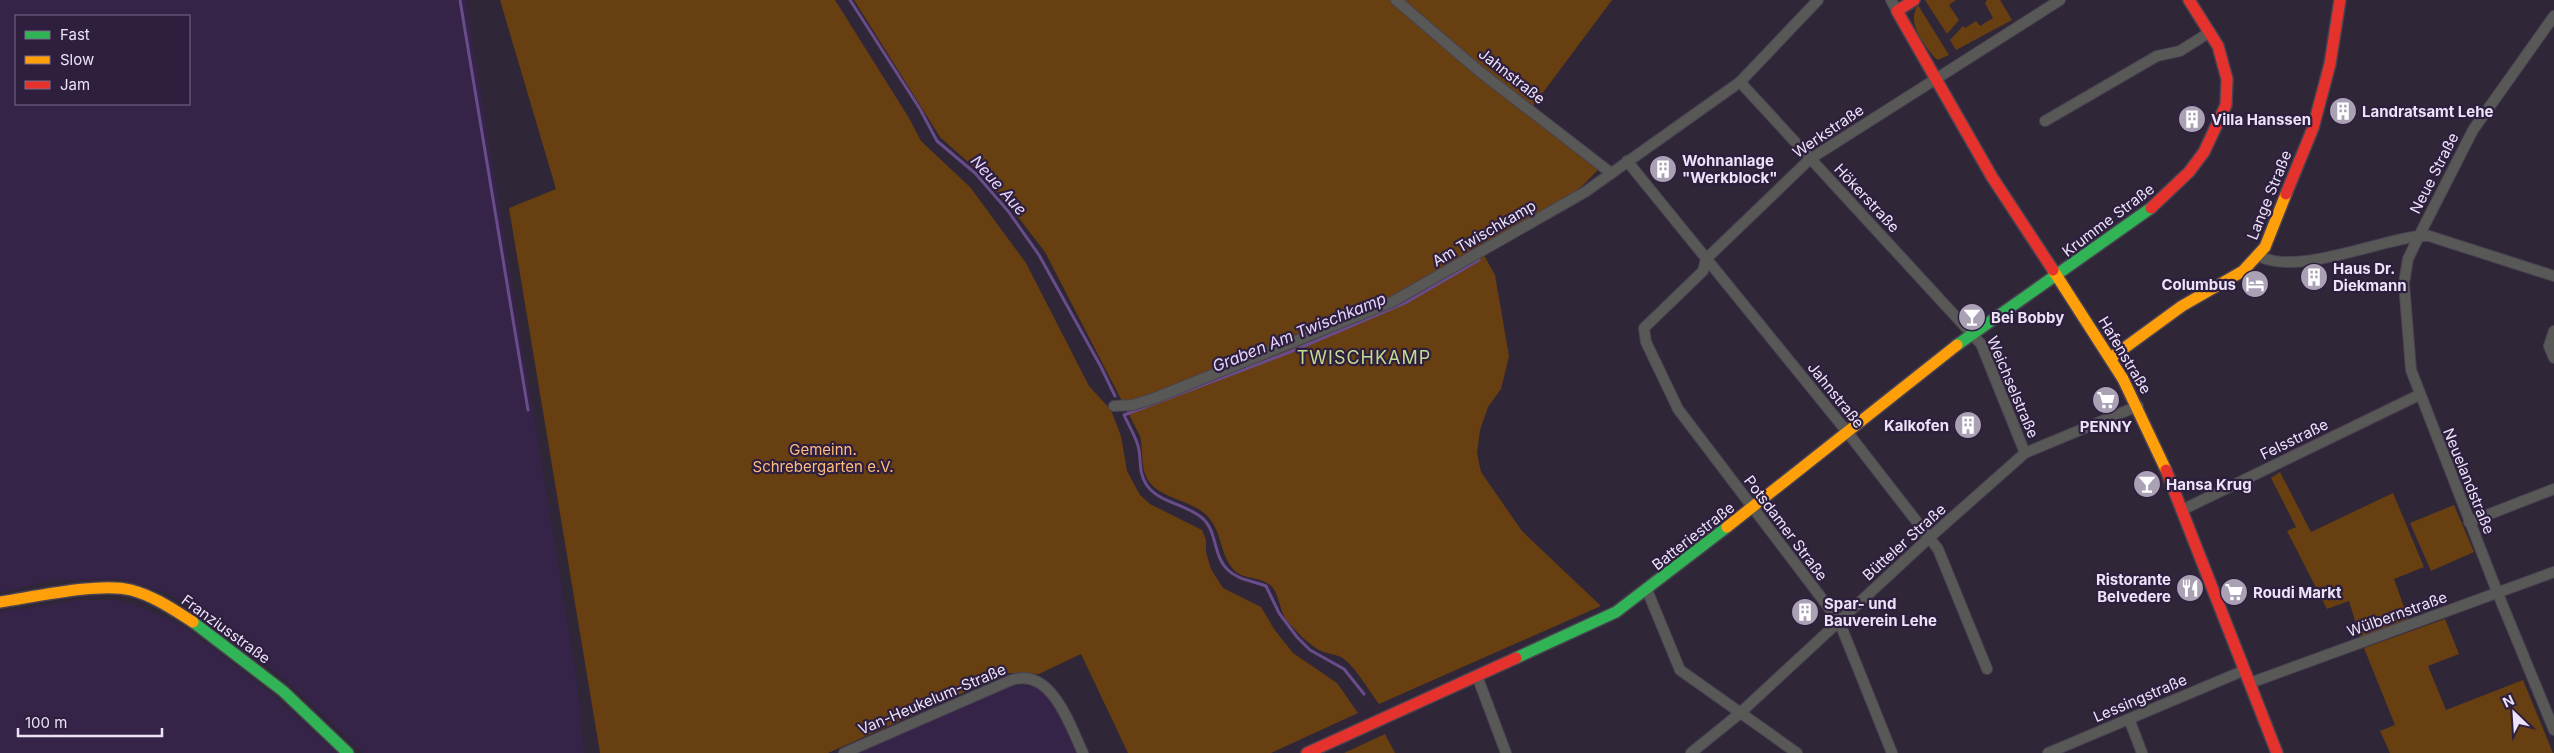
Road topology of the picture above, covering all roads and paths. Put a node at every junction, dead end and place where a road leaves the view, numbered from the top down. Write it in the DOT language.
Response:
graph roads {
  1 [pos="1396,0"];
  2 [pos="1818,0"];
  3 [pos="1891,0"];
  4 [pos="1914,0"];
  5 [pos="2060,0"];
  6 [pos="2189,0"];
  7 [pos="2340,0"];
  8 [pos="1898,11"];
  9 [pos="2554,16"];
  10 [pos="2210,32"];
  11 [pos="1937,78"];
  12 [pos="1740,82"];
  13 [pos="2044,121"];
  14 [pos="1810,159"];
  15 [pos="1627,162"];
  16 [pos="1611,173"];
  17 [pos="2419,236"];
  18 [pos="2259,256"];
  19 [pos="1706,259"];
  20 [pos="2554,276"];
  21 [pos="2057,277"];
  22 [pos="1644,328"];
  23 [pos="2554,331"];
  24 [pos="1973,334"];
  25 [pos="2112,357"];
  26 [pos="2554,358"];
  27 [pos="2419,395"];
  28 [pos="1114,406"];
  29 [pos="2138,406"];
  30 [pos="1848,434"];
  31 [pos="2026,454"];
  32 [pos="2554,489"];
  33 [pos="1752,509"];
  34 [pos="2182,510"];
  35 [pos="2469,522"];
  36 [pos="1929,538"];
  37 [pos="2554,572"];
  38 [pos="1647,590"];
  39 [pos="2498,594"];
  40 [pos="0,602"];
  41 [pos="1839,622"];
  42 [pos="1987,669"];
  43 [pos="2245,670"];
  44 [pos="1476,676"];
  45 [pos="2250,683"];
  46 [pos="1739,714"];
  47 [pos="2129,719"];
  48 [pos="2554,730"];
  49 [pos="348,753"];
  50 [pos="844,753"];
  51 [pos="1082,753"];
  52 [pos="1307,753"];
  53 [pos="1506,753"];
  54 [pos="1690,753"];
  55 [pos="1797,753"];
  56 [pos="1892,753"];
  57 [pos="2048,753"];
  58 [pos="2142,753"];
  59 [pos="2277,753"];
  1 -- 16 [label="street, Jahnstraße"];
  2 -- 12 [label="street, Am Twischkamp"];
  3 -- 8 [label="street, Hafenstraße"];
  4 -- 8 [label="street"];
  5 -- 11 [label="street, Werkstraße"];
  6 -- 10 [label="street, Krumme Straße"];
  7 -- 18 [label="street, Lange Straße"];
  8 -- 11 [label="street, Hafenstraße"];
  9 -- 17 [label="street, Neue Straße"];
  10 -- 13 [label="street"];
  10 -- 21 [label="street, Krumme Straße"];
  11 -- 14 [label="street, Werkstraße"];
  11 -- 21 [label="street, Hafenstraße"];
  12 -- 14 [label="street, Hökerstraße"];
  12 -- 15 [label="street, Am Twischkamp"];
  14 -- 19 [label="street, Werkstraße"];
  14 -- 24 [label="street, Hökerstraße"];
  15 -- 16 [label="street, Am Twischkamp"];
  15 -- 19 [label="street, Jahnstraße"];
  16 -- 28 [label="street, Am Twischkamp"];
  17 -- 18 [label="street, Neue Straße"];
  17 -- 20 [label="street"];
  17 -- 27 [label="street, Neuelandstraße"];
  18 -- 25 [label="street, Lange Straße"];
  19 -- 22 [label="street, Werkstraße"];
  19 -- 30 [label="street, Jahnstraße"];
  21 -- 24 [label="street, Batteriestraße"];
  21 -- 25 [label="street, Hafenstraße"];
  22 -- 33 [label="street, Potsdamer Straße"];
  23 -- 26 [label="street"];
  24 -- 30 [label="street, Batteriestraße"];
  24 -- 31 [label="street, Weichselstraße"];
  25 -- 29 [label="street, Hafenstraße"];
  27 -- 34 [label="street, Felsstraße"];
  27 -- 35 [label="street, Neuelandstraße"];
  29 -- 31 [label="street, Bütteler Straße"];
  29 -- 34 [label="street, Hafenstraße"];
  30 -- 33 [label="street, Batteriestraße"];
  30 -- 36 [label="street, Jahnstraße"];
  31 -- 36 [label="street, Bütteler Straße"];
  32 -- 35 [label="street"];
  33 -- 38 [label="street, Batteriestraße"];
  33 -- 41 [label="street, Potsdamer Straße"];
  34 -- 43 [label="street, Hafenstraße"];
  35 -- 39 [label="street, Neuelandstraße"];
  36 -- 41 [label="street, Bütteler Straße"];
  36 -- 42 [label="street, Jahnstraße"];
  37 -- 39 [label="street, Wülbernstraße"];
  38 -- 44 [label="street, Batteriestraße"];
  38 -- 46 [label="street"];
  39 -- 45 [label="street, Wülbernstraße"];
  39 -- 48 [label="street, Neuelandstraße"];
  40 -- 49 [label="street, Franziusstraße"];
  41 -- 46 [label="street, Bütteler Straße"];
  41 -- 56 [label="street, Potsdamer Straße"];
  43 -- 45 [label="street, Hafenstraße"];
  43 -- 47 [label="street, Lessingstraße"];
  44 -- 52 [label="street, Batteriestraße"];
  44 -- 53 [label="street"];
  45 -- 59 [label="street, Hafenstraße"];
  46 -- 54 [label="street, Bütteler Straße"];
  46 -- 55 [label="street"];
  47 -- 57 [label="street, Lessingstraße"];
  47 -- 58 [label="street"];
  50 -- 51 [label="street, Van-Heukelum-Straße"];
}
